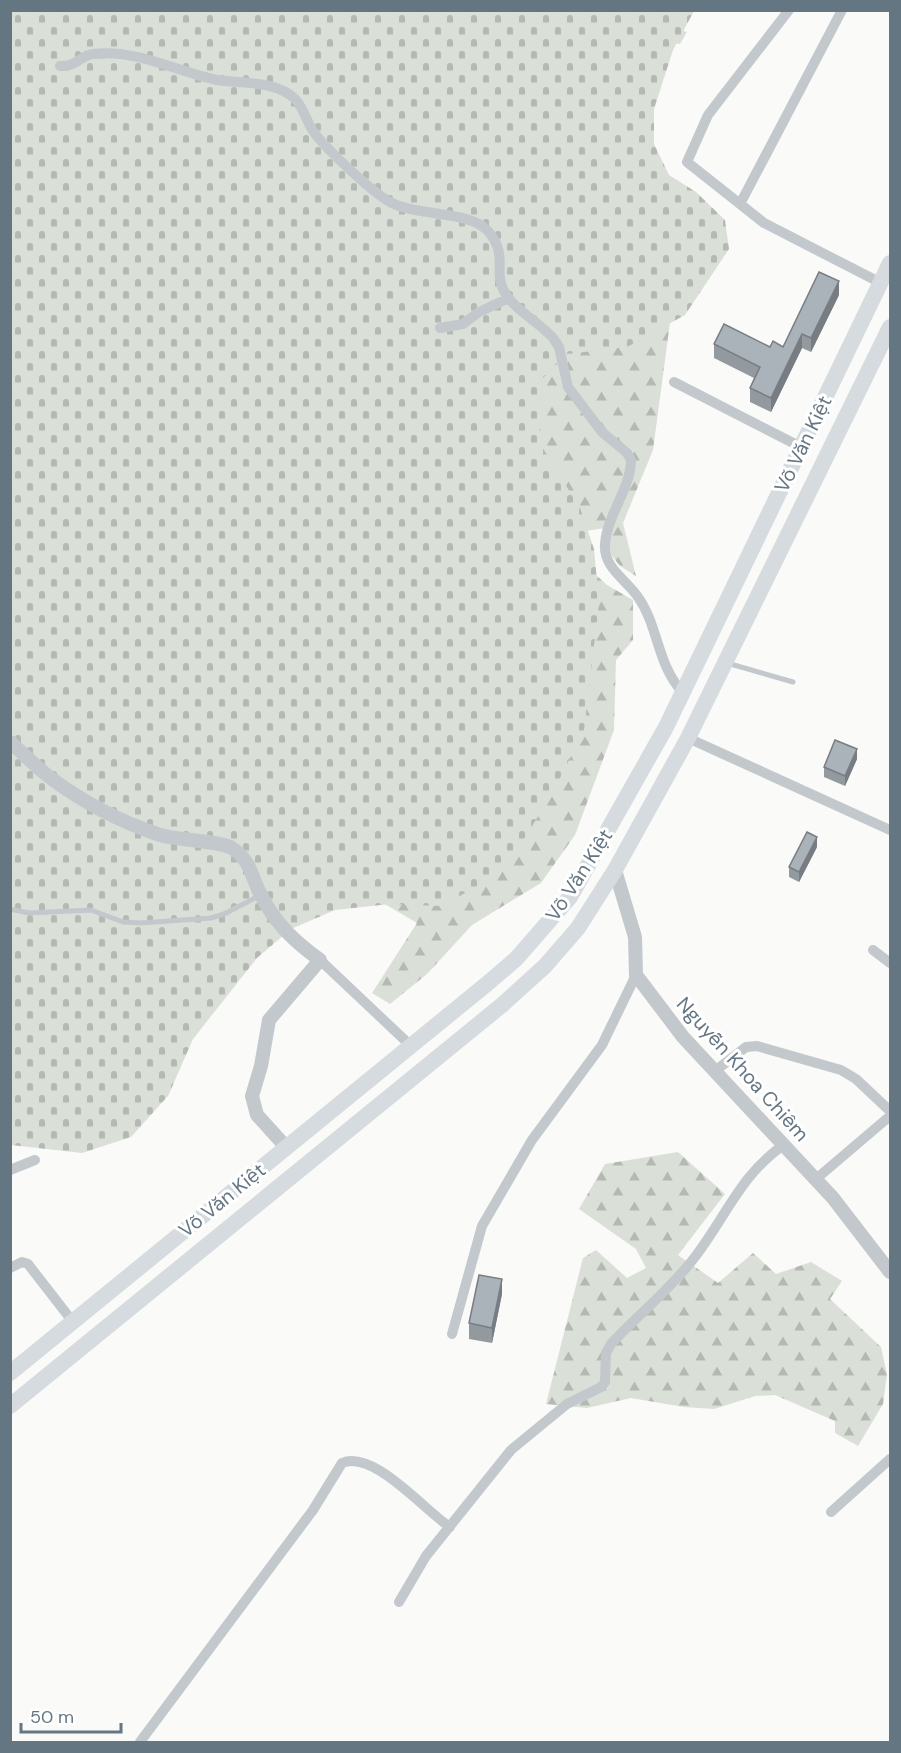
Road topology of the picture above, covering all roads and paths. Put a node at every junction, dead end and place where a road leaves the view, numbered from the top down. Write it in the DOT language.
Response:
graph roads {
  1 [pos="789,10"];
  2 [pos="842,10"];
  3 [pos="60,66"];
  4 [pos="740,204"];
  5 [pos="891,263"];
  6 [pos="881,283"];
  7 [pos="509,298"];
  8 [pos="891,327"];
  9 [pos="440,328"];
  10 [pos="836,377"];
  11 [pos="674,382"];
  12 [pos="860,388"];
  13 [pos="801,447"];
  14 [pos="726,662"];
  15 [pos="793,682"];
  16 [pos="683,693"];
  17 [pos="688,738"];
  18 [pos="10,742"];
  19 [pos="890,828"];
  20 [pos="593,858"];
  21 [pos="615,870"];
  22 [pos="261,895"];
  23 [pos="10,909"];
  24 [pos="873,951"];
  25 [pos="320,960"];
  26 [pos="891,963"];
  27 [pos="636,975"];
  28 [pos="410,1045"];
  29 [pos="715,1071"];
  30 [pos="891,1111"];
  31 [pos="891,1116"];
  32 [pos="785,1144"];
  33 [pos="286,1147"];
  34 [pos="35,1160"];
  35 [pos="302,1168"];
  36 [pos="10,1170"];
  37 [pos="816,1179"];
  38 [pos="10,1268"];
  39 [pos="891,1272"];
  40 [pos="73,1322"];
  41 [pos="452,1334"];
  42 [pos="10,1373"];
  43 [pos="10,1406"];
  44 [pos="891,1459"];
  45 [pos="831,1512"];
  46 [pos="450,1527"];
  47 [pos="399,1602"];
  48 [pos="141,1743"];
  1 -- 4 [label="street"];
  2 -- 4 [label="street"];
  3 -- 7 [label="street"];
  4 -- 6 [label="street"];
  5 -- 6 [label="main road, Võ Văn Kiệt"];
  6 -- 10 [label="main road, Võ Văn Kiệt"];
  7 -- 9 [label="street"];
  7 -- 16 [label="street"];
  8 -- 12 [label="main road, Võ Văn Kiệt"];
  10 -- 12 [label="main road"];
  10 -- 13 [label="main road, Võ Văn Kiệt"];
  11 -- 13 [label="street"];
  12 -- 14 [label="main road, Võ Văn Kiệt"];
  13 -- 16 [label="main road, Võ Văn Kiệt"];
  14 -- 15 [label="lane"];
  14 -- 17 [label="main road, Võ Văn Kiệt"];
  16 -- 20 [label="main road, Võ Văn Kiệt"];
  17 -- 19 [label="street"];
  17 -- 21 [label="main road, Võ Văn Kiệt"];
  18 -- 22 [label="street"];
  20 -- 21 [label="main road"];
  20 -- 28 [label="main road, Võ Văn Kiệt"];
  21 -- 27 [label="street"];
  21 -- 35 [label="main road, Võ Văn Kiệt"];
  22 -- 23 [label="lane"];
  22 -- 25 [label="street"];
  24 -- 26 [label="street"];
  25 -- 28 [label="street"];
  25 -- 33 [label="street"];
  27 -- 29 [label="street, Nguyễn Khoa Chiêm"];
  27 -- 41 [label="street"];
  28 -- 33 [label="main road, Võ Văn Kiệt"];
  29 -- 30 [label="street"];
  29 -- 32 [label="street, Nguyễn Khoa Chiêm"];
  31 -- 37 [label="street"];
  32 -- 37 [label="street, Nguyễn Khoa Chiêm"];
  32 -- 46 [label="street"];
  33 -- 35 [label="main road"];
  33 -- 40 [label="main road, Võ Văn Kiệt"];
  34 -- 36 [label="street"];
  35 -- 43 [label="main road, Võ Văn Kiệt"];
  37 -- 39 [label="street, Nguyễn Khoa Chiêm"];
  38 -- 40 [label="street"];
  40 -- 42 [label="main road, Võ Văn Kiệt"];
  44 -- 45 [label="street"];
  46 -- 47 [label="street"];
  46 -- 48 [label="street"];
}
